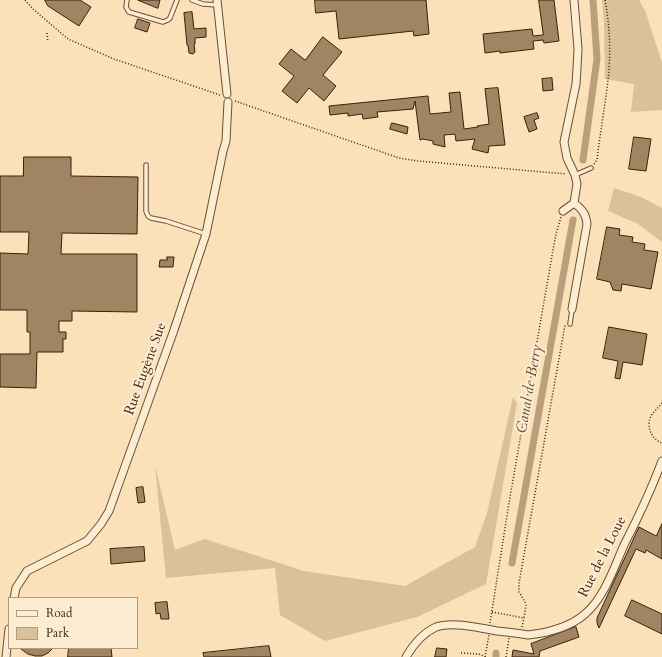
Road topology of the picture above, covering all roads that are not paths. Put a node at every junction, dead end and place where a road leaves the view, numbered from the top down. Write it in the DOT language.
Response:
graph roads {
  1 [pos="127,0"];
  2 [pos="177,0"];
  3 [pos="192,0"];
  4 [pos="574,0"];
  5 [pos="217,2"];
  6 [pos="146,165"];
  7 [pos="591,168"];
  8 [pos="571,175"];
  9 [pos="574,203"];
  10 [pos="564,211"];
  11 [pos="206,234"];
  12 [pos="572,309"];
  13 [pos="570,324"];
  14 [pos="662,461"];
  15 [pos="659,477"];
  16 [pos="14,597"];
  17 [pos="8,638"];
  18 [pos="6,657"];
  19 [pos="406,657"];
  1 -- 2 [label="lane"];
  3 -- 5 [label="lane"];
  4 -- 8 [label="street"];
  5 -- 11 [label="street, Rue Eugène Sue"];
  6 -- 11 [label="lane"];
  7 -- 8 [label="lane"];
  8 -- 9 [label="street"];
  9 -- 10 [label="street"];
  9 -- 12 [label="street"];
  11 -- 16 [label="street, Rue Eugène Sue"];
  12 -- 13 [label="lane"];
  14 -- 15 [label="street, Rue de la Loue"];
  15 -- 19 [label="street, Rue de la Loue"];
  17 -- 18 [label="street"];
}
